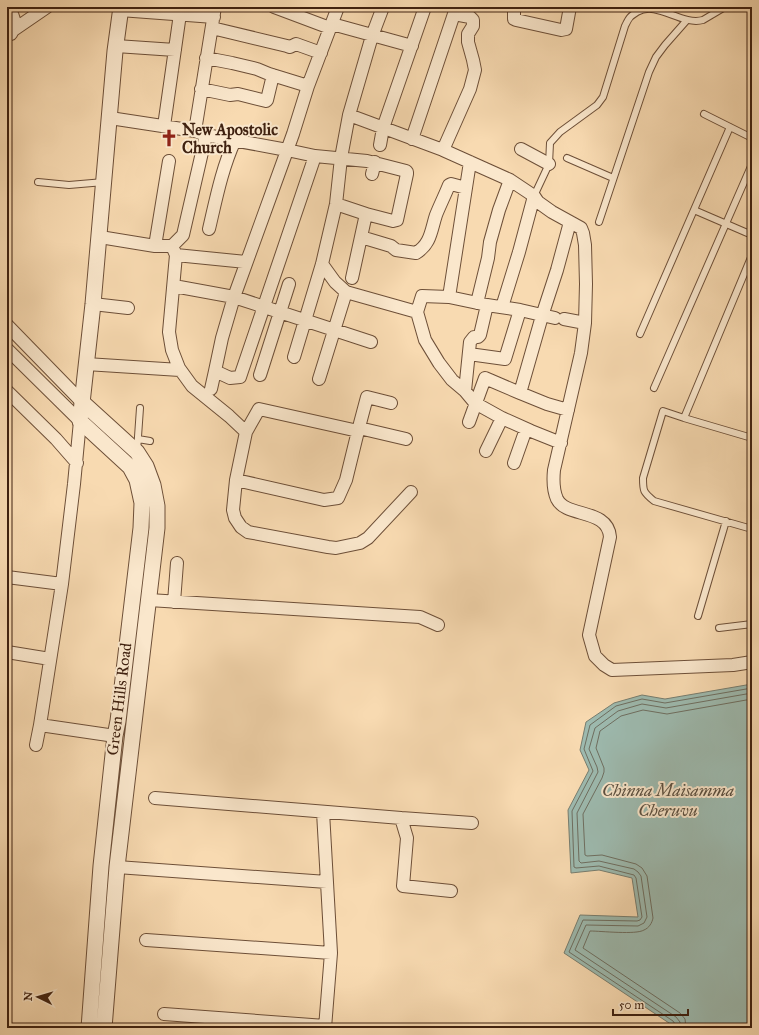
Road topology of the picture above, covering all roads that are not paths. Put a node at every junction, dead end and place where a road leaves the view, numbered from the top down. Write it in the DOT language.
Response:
graph roads {
  1 [pos="7,7"];
  2 [pos="47,7"];
  3 [pos="274,7"];
  4 [pos="338,7"];
  5 [pos="383,7"];
  6 [pos="425,7"];
  7 [pos="514,7"];
  8 [pos="570,7"];
  9 [pos="725,7"];
  10 [pos="120,9"];
  11 [pos="455,10"];
  12 [pos="180,11"];
  13 [pos="213,17"];
  14 [pos="687,20"];
  15 [pos="331,26"];
  16 [pos="10,34"];
  17 [pos="372,36"];
  18 [pos="116,46"];
  19 [pos="412,46"];
  20 [pos="175,50"];
  21 [pos="321,53"];
  22 [pos="206,58"];
  23 [pos="273,75"];
  24 [pos="308,86"];
  25 [pos="201,89"];
  26 [pos="349,114"];
  27 [pos="704,114"];
  28 [pos="110,118"];
  29 [pos="164,126"];
  30 [pos="730,127"];
  31 [pos="383,128"];
  32 [pos="200,133"];
  33 [pos="752,138"];
  34 [pos="412,139"];
  35 [pos="235,140"];
  36 [pos="380,145"];
  37 [pos="521,149"];
  38 [pos="287,150"];
  39 [pos="443,150"];
  40 [pos="315,156"];
  41 [pos="341,158"];
  42 [pos="567,158"];
  43 [pos="169,161"];
  44 [pos="470,162"];
  45 [pos="549,164"];
  46 [pos="752,164"];
  47 [pos="613,178"];
  48 [pos="510,180"];
  49 [pos="38,182"];
  50 [pos="104,182"];
  51 [pos="466,188"];
  52 [pos="534,196"];
  53 [pos="336,204"];
  54 [pos="694,210"];
  55 [pos="366,214"];
  56 [pos="570,222"];
  57 [pos="599,222"];
  58 [pos="726,224"];
  59 [pos="209,229"];
  60 [pos="752,235"];
  61 [pos="100,237"];
  62 [pos="361,237"];
  63 [pos="155,246"];
  64 [pos="174,250"];
  65 [pos="752,256"];
  66 [pos="246,262"];
  67 [pos="322,264"];
  68 [pos="352,278"];
  69 [pos="289,284"];
  70 [pos="174,286"];
  71 [pos="346,292"];
  72 [pos="234,297"];
  73 [pos="449,297"];
  74 [pos="93,304"];
  75 [pos="482,304"];
  76 [pos="264,307"];
  77 [pos="502,307"];
  78 [pos="128,308"];
  79 [pos="520,310"];
  80 [pos="280,312"];
  81 [pos="417,312"];
  82 [pos="542,316"];
  83 [pos="305,321"];
  84 [pos="585,323"];
  85 [pos="7,325"];
  86 [pos="334,331"];
  87 [pos="640,334"];
  88 [pos="371,342"];
  89 [pos="7,349"];
  90 [pos="469,354"];
  91 [pos="294,357"];
  92 [pos="86,364"];
  93 [pos="180,370"];
  94 [pos="215,371"];
  95 [pos="260,375"];
  96 [pos="319,379"];
  97 [pos="654,388"];
  98 [pos="7,391"];
  99 [pos="465,391"];
  100 [pos="520,392"];
  101 [pos="210,393"];
  102 [pos="82,402"];
  103 [pos="391,403"];
  104 [pos="475,403"];
  105 [pos="140,408"];
  106 [pos="568,410"];
  107 [pos="502,418"];
  108 [pos="684,418"];
  109 [pos="80,421"];
  110 [pos="469,422"];
  111 [pos="358,429"];
  112 [pos="526,429"];
  113 [pos="246,432"];
  114 [pos="752,438"];
  115 [pos="406,439"];
  116 [pos="143,441"];
  117 [pos="561,443"];
  118 [pos="486,451"];
  119 [pos="77,463"];
  120 [pos="514,463"];
  121 [pos="236,480"];
  122 [pos="410,492"];
  123 [pos="726,521"];
  124 [pos="752,528"];
  125 [pos="177,563"];
  126 [pos="7,577"];
  127 [pos="62,584"];
  128 [pos="149,600"];
  129 [pos="174,602"];
  130 [pos="698,616"];
  131 [pos="752,624"];
  132 [pos="438,625"];
  133 [pos="719,628"];
  134 [pos="7,652"];
  135 [pos="50,659"];
  136 [pos="752,662"];
  137 [pos="40,725"];
  138 [pos="115,736"];
  139 [pos="36,745"];
  140 [pos="156,798"];
  141 [pos="324,812"];
  142 [pos="401,818"];
  143 [pos="472,823"];
  144 [pos="117,867"];
  145 [pos="327,882"];
  146 [pos="451,891"];
  147 [pos="146,940"];
  148 [pos="331,954"];
  149 [pos="164,1014"];
  150 [pos="325,1027"];
  151 [pos="89,1028"];
  152 [pos="104,1028"];
  1 -- 16 [label="street"];
  2 -- 16 [label="street"];
  3 -- 15 [label="street"];
  4 -- 15 [label="street"];
  5 -- 17 [label="street"];
  6 -- 19 [label="street"];
  7 -- 8 [label="street"];
  9 -- 14 [label="lane"];
  10 -- 12 [label="street"];
  10 -- 18 [label="street"];
  11 -- 34 [label="street"];
  11 -- 39 [label="street"];
  12 -- 13 [label="street"];
  12 -- 20 [label="street"];
  13 -- 21 [label="street"];
  13 -- 22 [label="street"];
  14 -- 45 [label="lane"];
  14 -- 47 [label="lane"];
  15 -- 17 [label="street"];
  15 -- 21 [label="street"];
  17 -- 19 [label="street"];
  17 -- 26 [label="street"];
  18 -- 20 [label="street"];
  18 -- 28 [label="street"];
  19 -- 31 [label="street"];
  20 -- 29 [label="street"];
  21 -- 24 [label="street"];
  22 -- 23 [label="street"];
  22 -- 25 [label="street"];
  23 -- 24 [label="street"];
  23 -- 25 [label="street"];
  24 -- 38 [label="street"];
  25 -- 32 [label="street"];
  26 -- 31 [label="street"];
  26 -- 41 [label="street"];
  27 -- 30 [label="lane"];
  28 -- 29 [label="street"];
  28 -- 50 [label="street"];
  29 -- 32 [label="street"];
  30 -- 33 [label="lane"];
  30 -- 54 [label="lane"];
  31 -- 34 [label="street"];
  31 -- 36 [label="street"];
  32 -- 35 [label="street"];
  32 -- 64 [label="street"];
  34 -- 39 [label="street"];
  35 -- 38 [label="street"];
  35 -- 59 [label="street"];
  37 -- 45 [label="street"];
  38 -- 40 [label="street"];
  38 -- 66 [label="street"];
  39 -- 44 [label="street"];
  40 -- 41 [label="street"];
  40 -- 76 [label="street"];
  41 -- 53 [label="street"];
  41 -- 55 [label="street"];
  42 -- 47 [label="lane"];
  43 -- 63 [label="street"];
  44 -- 48 [label="street"];
  44 -- 51 [label="street"];
  45 -- 52 [label="lane"];
  46 -- 58 [label="lane"];
  47 -- 57 [label="lane"];
  48 -- 52 [label="street"];
  48 -- 75 [label="street"];
  49 -- 50 [label="lane"];
  50 -- 61 [label="street"];
  51 -- 62 [label="street"];
  51 -- 73 [label="street"];
  52 -- 56 [label="street"];
  52 -- 77 [label="street"];
  53 -- 55 [label="street"];
  53 -- 67 [label="street"];
  54 -- 58 [label="lane"];
  54 -- 87 [label="lane"];
  55 -- 62 [label="street"];
  56 -- 82 [label="street"];
  56 -- 84 [label="street"];
  58 -- 60 [label="lane"];
  58 -- 97 [label="lane"];
  61 -- 63 [label="street"];
  61 -- 74 [label="street"];
  62 -- 68 [label="street"];
  63 -- 64 [label="street"];
  64 -- 66 [label="street"];
  64 -- 70 [label="street"];
  65 -- 108 [label="lane"];
  66 -- 72 [label="street"];
  67 -- 71 [label="street"];
  67 -- 83 [label="street"];
  69 -- 80 [label="street"];
  70 -- 72 [label="street"];
  70 -- 93 [label="street"];
  71 -- 81 [label="street"];
  71 -- 86 [label="street"];
  72 -- 76 [label="street"];
  72 -- 94 [label="street"];
  73 -- 75 [label="street"];
  73 -- 81 [label="street"];
  74 -- 78 [label="street"];
  74 -- 92 [label="street"];
  75 -- 77 [label="street"];
  75 -- 90 [label="street"];
  76 -- 80 [label="street"];
  76 -- 94 [label="street"];
  77 -- 79 [label="street"];
  79 -- 82 [label="street"];
  79 -- 90 [label="street"];
  80 -- 83 [label="street"];
  80 -- 95 [label="street"];
  81 -- 99 [label="street"];
  82 -- 84 [label="street"];
  82 -- 100 [label="street"];
  83 -- 86 [label="street"];
  83 -- 91 [label="street"];
  84 -- 106 [label="street"];
  85 -- 102 [label="street"];
  86 -- 88 [label="street"];
  86 -- 96 [label="street"];
  89 -- 109 [label="street"];
  90 -- 99 [label="street"];
  92 -- 93 [label="street"];
  92 -- 102 [label="street"];
  93 -- 101 [label="street"];
  94 -- 101 [label="street"];
  98 -- 119 [label="street"];
  99 -- 104 [label="street"];
  100 -- 104 [label="street"];
  100 -- 106 [label="street"];
  101 -- 113 [label="street"];
  102 -- 109 [label="street"];
  102 -- 116 [label="street, Green Hills Road"];
  103 -- 111 [label="street"];
  104 -- 107 [label="street"];
  104 -- 110 [label="street"];
  105 -- 116 [label="lane"];
  106 -- 117 [label="street"];
  107 -- 112 [label="street"];
  107 -- 118 [label="street"];
  108 -- 114 [label="lane"];
  108 -- 123 [label="lane"];
  109 -- 119 [label="street"];
  109 -- 138 [label="street, Green Hills Road"];
  111 -- 113 [label="street"];
  111 -- 115 [label="street"];
  111 -- 121 [label="street"];
  112 -- 117 [label="street"];
  112 -- 120 [label="street"];
  113 -- 121 [label="street"];
  116 -- 128 [label="street, Green Hills Road"];
  117 -- 136 [label="street"];
  119 -- 127 [label="street"];
  121 -- 122 [label="street"];
  123 -- 124 [label="lane"];
  123 -- 130 [label="lane"];
  125 -- 129 [label="street"];
  126 -- 127 [label="street"];
  127 -- 135 [label="street"];
  128 -- 129 [label="street"];
  128 -- 144 [label="street, Green Hills Road"];
  129 -- 132 [label="street"];
  131 -- 133 [label="lane"];
  134 -- 135 [label="street"];
  135 -- 137 [label="street"];
  137 -- 138 [label="street"];
  137 -- 139 [label="street"];
  138 -- 151 [label="street, Green Hills Road"];
  140 -- 141 [label="street"];
  141 -- 142 [label="street"];
  141 -- 145 [label="street"];
  142 -- 143 [label="street"];
  142 -- 146 [label="street"];
  144 -- 145 [label="street"];
  144 -- 152 [label="street, Green Hills Road"];
  145 -- 148 [label="street"];
  147 -- 148 [label="street"];
  148 -- 150 [label="street"];
  149 -- 150 [label="street"];
}
